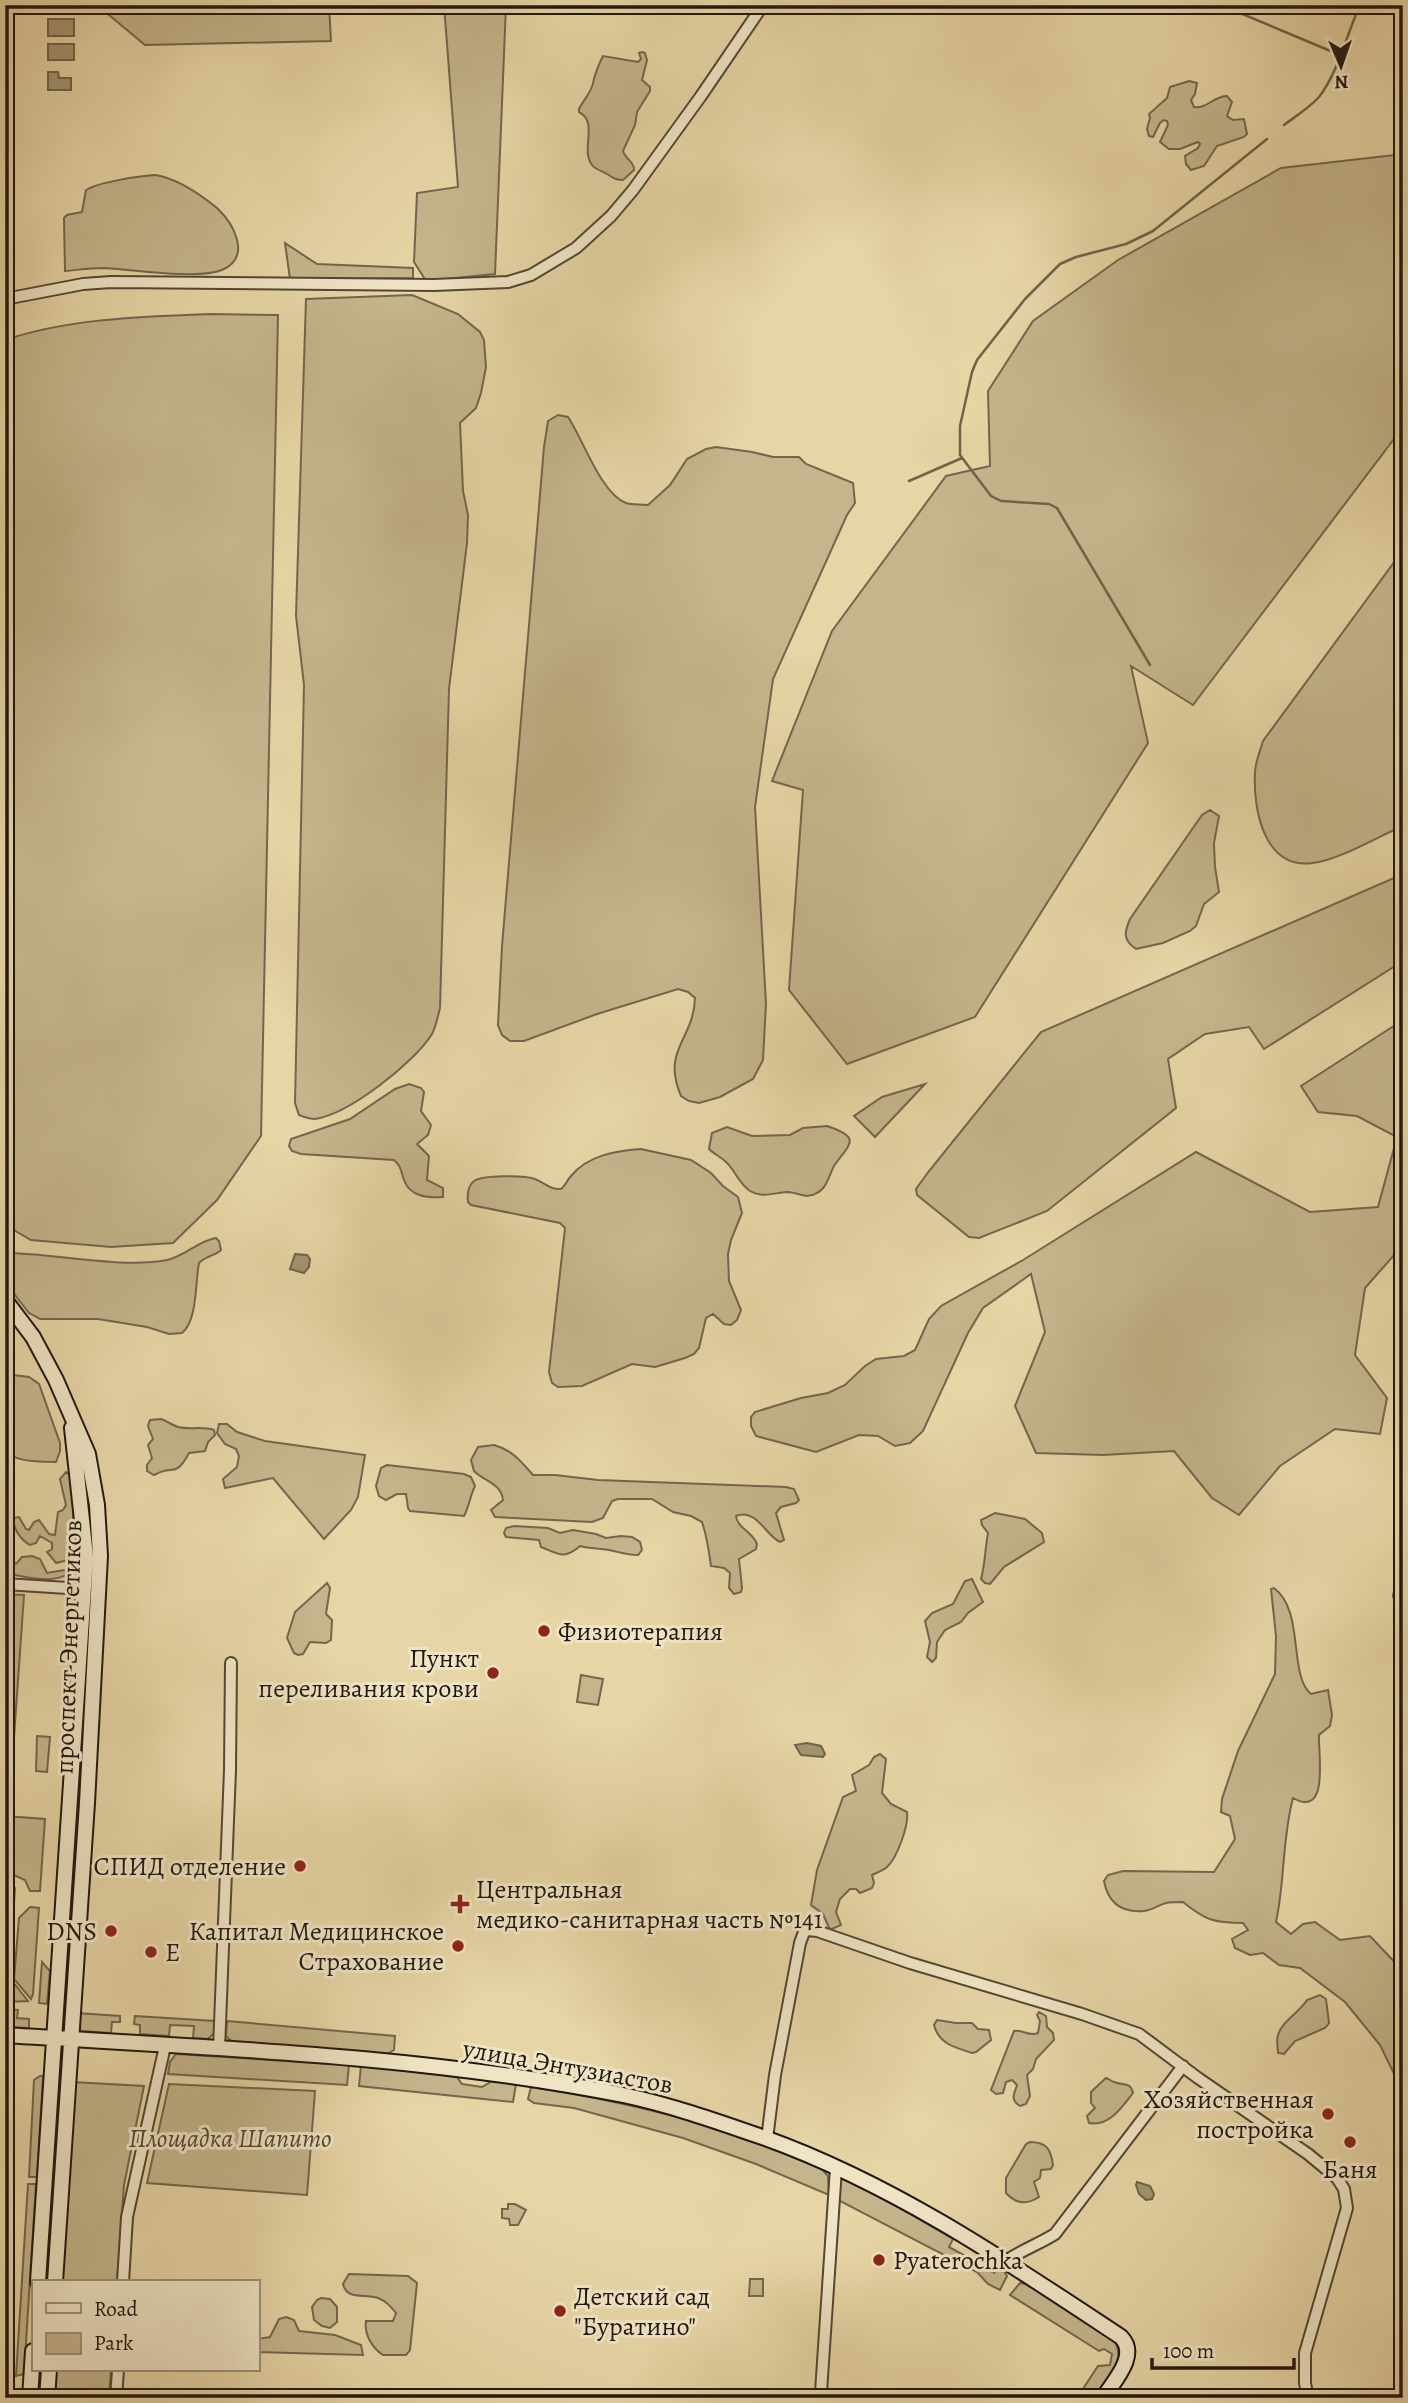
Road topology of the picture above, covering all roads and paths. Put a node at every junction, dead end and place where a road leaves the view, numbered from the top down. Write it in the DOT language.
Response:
graph roads {
  1 [pos="763,5"];
  2 [pos="5,299"];
  3 [pos="5,1300"];
  4 [pos="93,1557"];
  5 [pos="5,1584"];
  6 [pos="83,1589"];
  7 [pos="231,1663"];
  8 [pos="77,1683"];
  9 [pos="93,1683"];
  10 [pos="74,1735"];
  11 [pos="90,1736"];
  12 [pos="87,1803"];
  13 [pos="69,1804"];
  14 [pos="5,2035"];
  15 [pos="54,2038"];
  16 [pos="71,2039"];
  17 [pos="165,2046"];
  18 [pos="219,2049"];
  19 [pos="1183,2066"];
  20 [pos="767,2139"];
  21 [pos="836,2168"];
  22 [pos="1006,2261"];
  23 [pos="38,2280"];
  24 [pos="55,2280"];
  25 [pos="123,2280"];
  26 [pos="32,2367"];
  27 [pos="49,2372"];
  28 [pos="118,2372"];
  29 [pos="30,2398"];
  30 [pos="47,2398"];
  31 [pos="116,2398"];
  32 [pos="810,2398"];
  33 [pos="1103,2398"];
  34 [pos="1308,2398"];
  1 -- 2 [label="street"];
  3 -- 4 [label="main road, проспект Энергетиков"];
  4 -- 6 [label="main road, проспект Энергетиков"];
  4 -- 9 [label="main road, проспект Энергетиков"];
  5 -- 6 [label="street"];
  6 -- 8 [label="main road, проспект Энергетиков"];
  7 -- 18 [label="street"];
  8 -- 9 [label="main road"];
  8 -- 10 [label="main road, проспект Энергетиков"];
  9 -- 11 [label="main road, проспект Энергетиков"];
  10 -- 11 [label="main road"];
  10 -- 13 [label="main road, проспект Энергетиков"];
  11 -- 12 [label="main road, проспект Энергетиков"];
  12 -- 13 [label="main road"];
  12 -- 16 [label="main road, проспект Энергетиков"];
  13 -- 15 [label="main road, проспект Энергетиков"];
  14 -- 15 [label="main road, улица Энтузиастов"];
  15 -- 16 [label="main road, улица Энтузиастов"];
  15 -- 23 [label="main road, проспект Энергетиков"];
  16 -- 17 [label="main road, улица Энтузиастов"];
  16 -- 24 [label="main road, проспект Энергетиков"];
  17 -- 18 [label="main road, улица Энтузиастов"];
  17 -- 25 [label="street"];
  18 -- 20 [label="main road, улица Энтузиастов"];
  19 -- 20 [label="street"];
  19 -- 22 [label="street"];
  19 -- 34 [label="street"];
  20 -- 21 [label="main road, улица Энтузиастов"];
  21 -- 22 [label="main road, улица Энтузиастов"];
  21 -- 32 [label="street"];
  22 -- 33 [label="main road, улица Энтузиастов"];
  26 -- 29 [label="main road"];
  27 -- 30 [label="main road"];
  28 -- 31 [label="street"];
}
